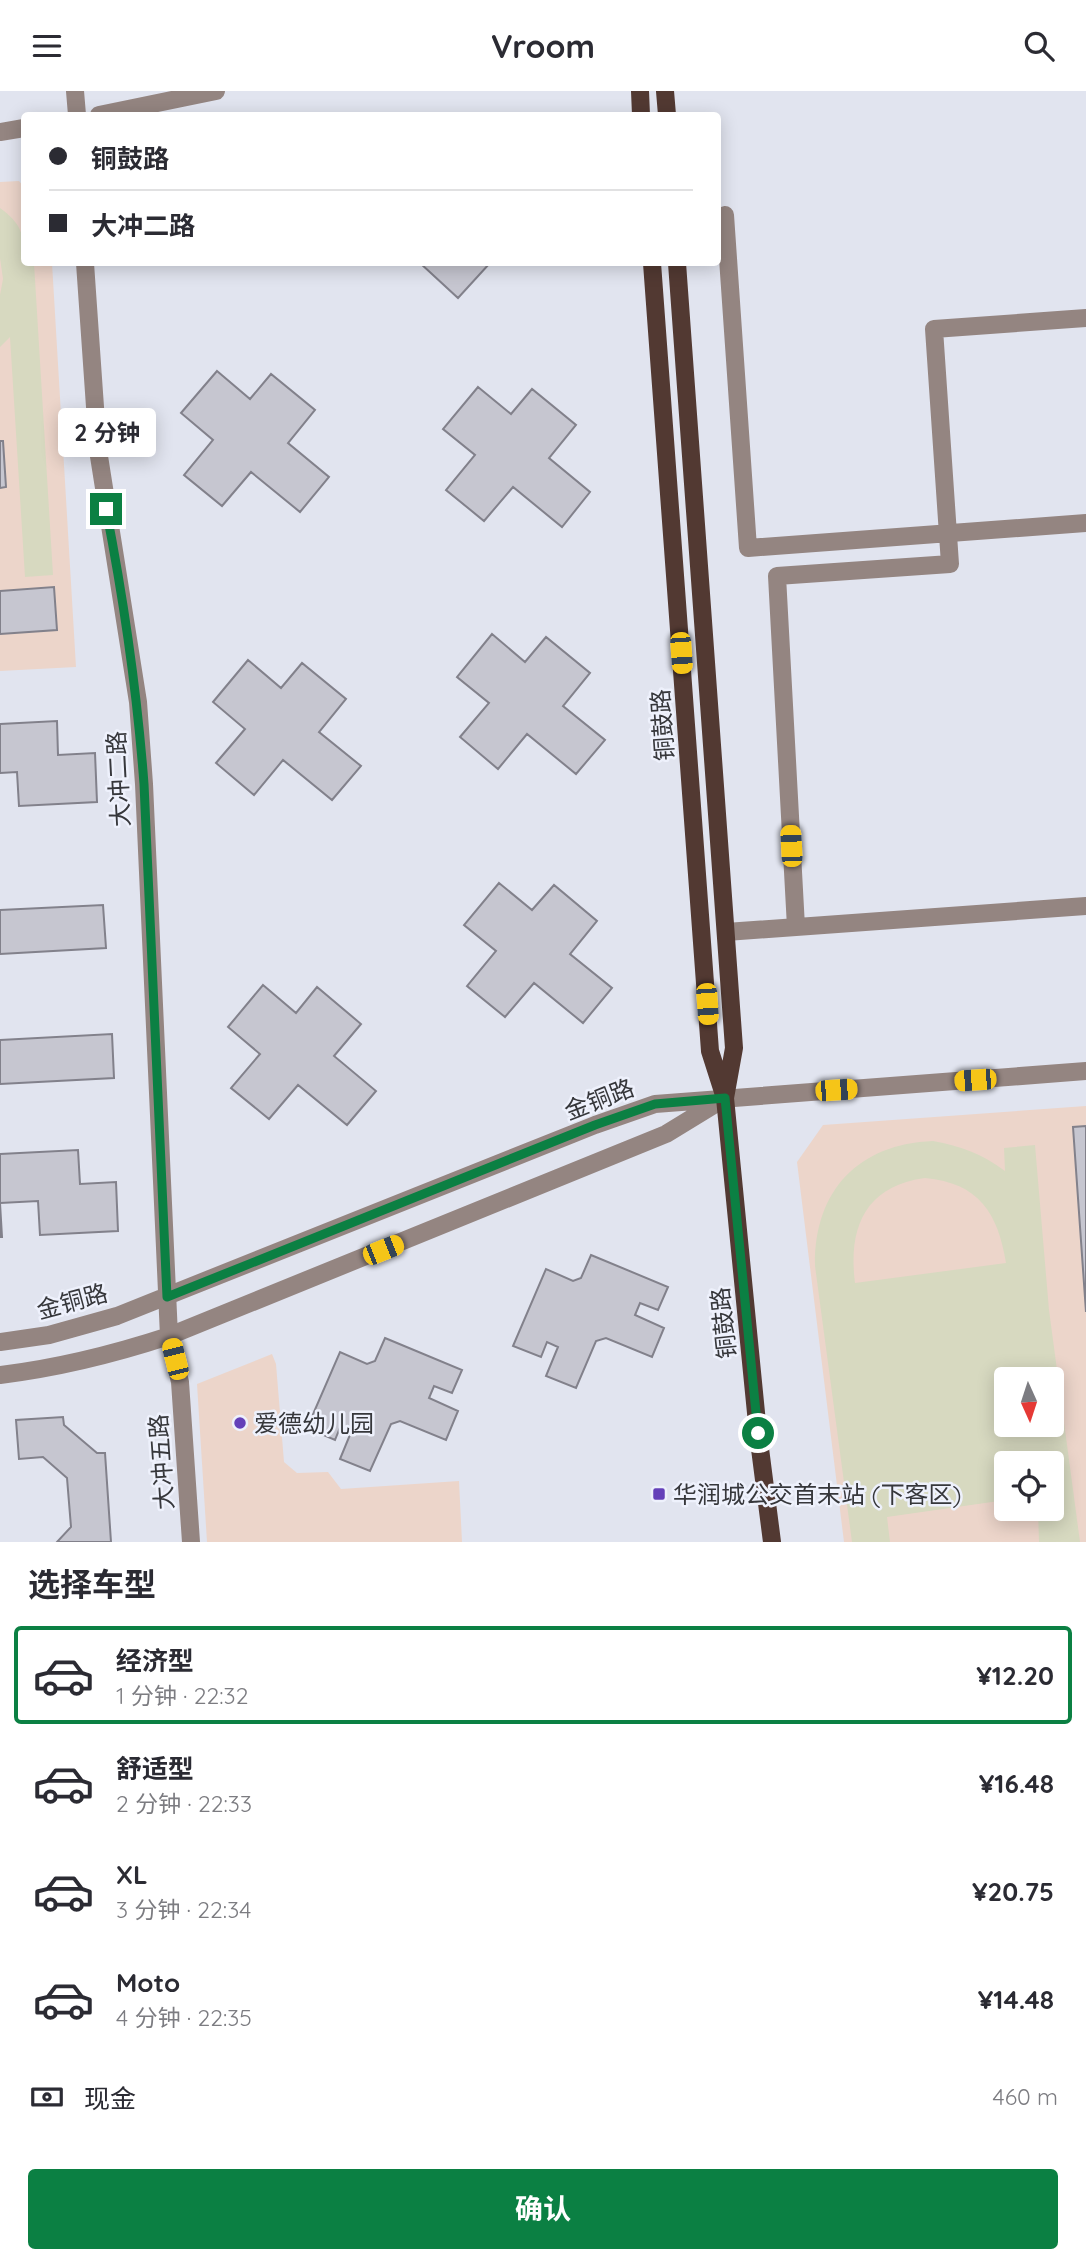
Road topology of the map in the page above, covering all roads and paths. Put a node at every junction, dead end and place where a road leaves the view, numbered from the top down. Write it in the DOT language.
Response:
graph roads {
  1 [pos="75,91"];
  2 [pos="216,91"];
  3 [pos="639,91"];
  4 [pos="665,91"];
  5 [pos="77,112"];
  6 [pos="114,112"];
  7 [pos="641,112"];
  8 [pos="667,112"];
  9 [pos="21,128"];
  10 [pos="0,132"];
  11 [pos="725,215"];
  12 [pos="85,266"];
  13 [pos="652,266"];
  14 [pos="677,266"];
  15 [pos="1086,318"];
  16 [pos="1086,523"];
  17 [pos="947,534"];
  18 [pos="1086,906"];
  19 [pos="796,927"];
  20 [pos="726,932"];
  21 [pos="1086,1071"];
  22 [pos="725,1098"];
  23 [pos="167,1297"];
  24 [pos="169,1336"];
  25 [pos="0,1342"];
  26 [pos="0,1375"];
  27 [pos="191,1542"];
  28 [pos="772,1542"];
  1 -- 5 [label="street"];
  2 -- 6 [label="street"];
  3 -- 7 [label="main road"];
  4 -- 8 [label="main road"];
  9 -- 10 [label="street"];
  11 -- 17 [label="street"];
  12 -- 23 [label="street, 大冲二路"];
  13 -- 22 [label="main road, 铜鼓路"];
  14 -- 20 [label="main road, 铜鼓路"];
  15 -- 17 [label="street"];
  16 -- 17 [label="street"];
  17 -- 19 [label="street"];
  18 -- 19 [label="street"];
  19 -- 20 [label="street"];
  20 -- 22 [label="main road, 铜鼓路"];
  21 -- 22 [label="street, 金铜路"];
  22 -- 23 [label="street, 金铜路"];
  22 -- 24 [label="street"];
  22 -- 28 [label="main road, 铜鼓路"];
  23 -- 24 [label="street, 大冲五路"];
  23 -- 25 [label="street, 金铜路"];
  24 -- 26 [label="street"];
  24 -- 27 [label="street, 大冲五路"];
}
